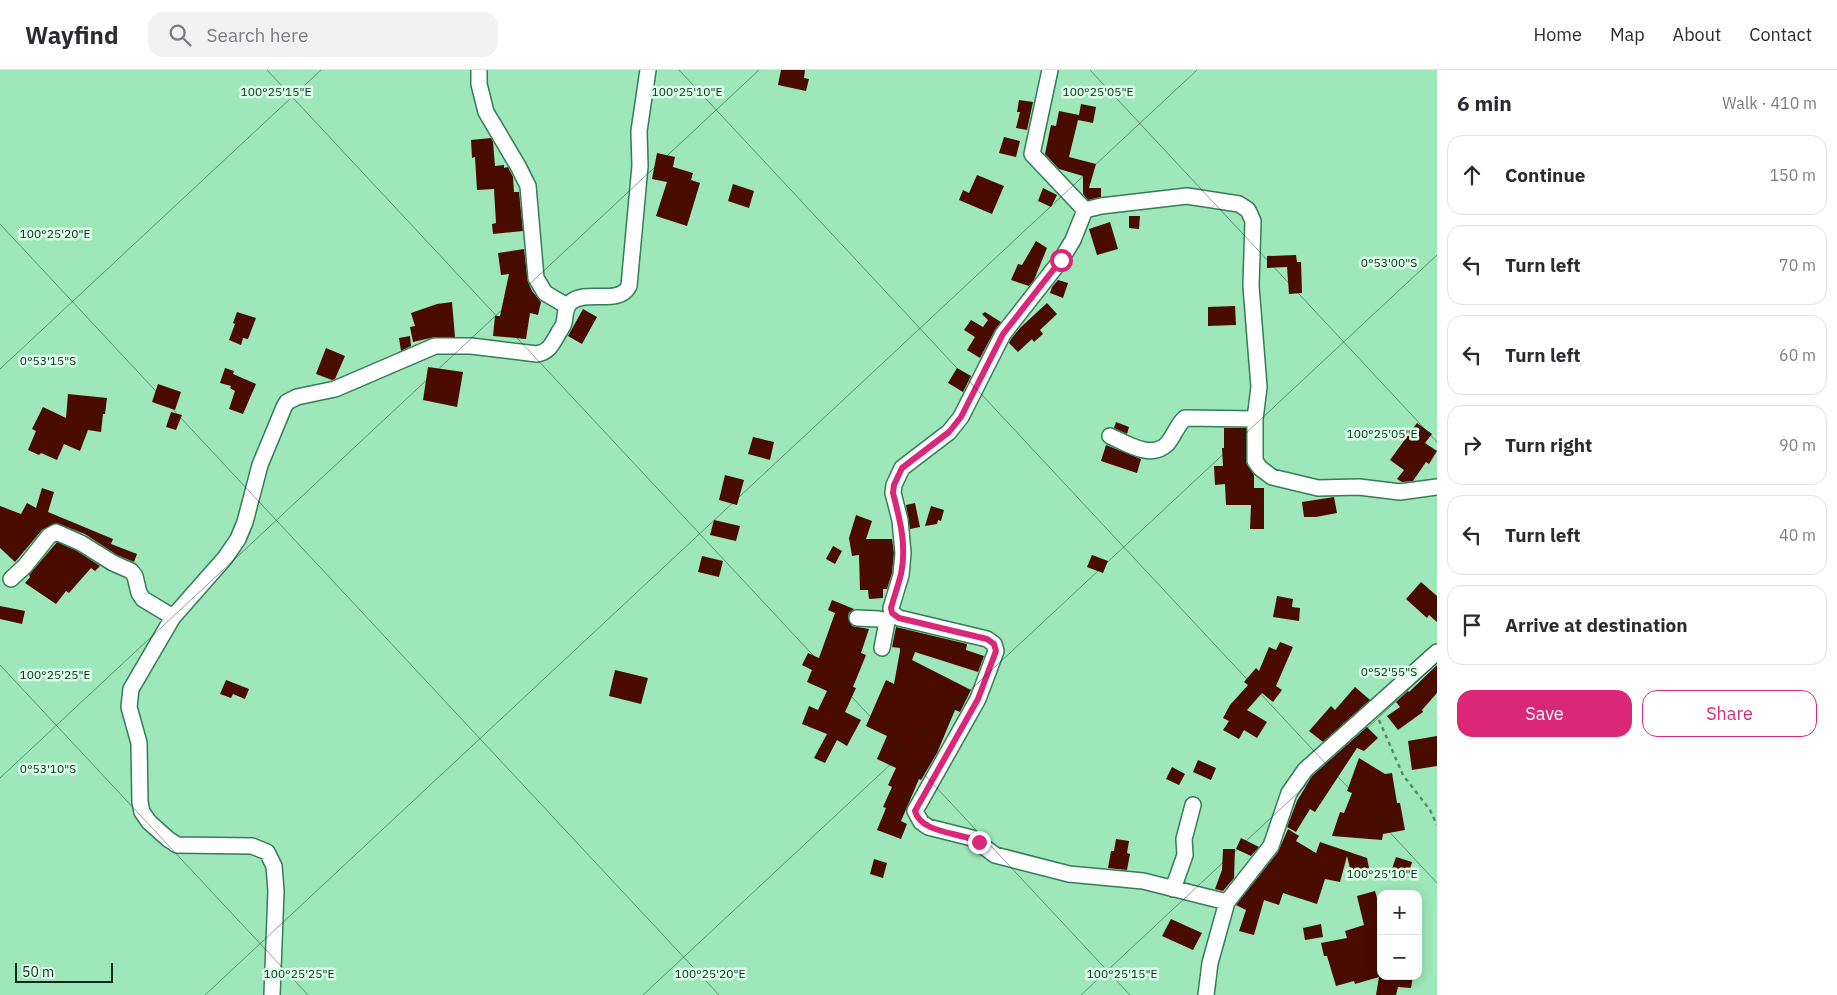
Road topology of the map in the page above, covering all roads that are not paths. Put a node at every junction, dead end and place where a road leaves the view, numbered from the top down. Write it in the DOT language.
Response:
graph roads {
  1 [pos="479,70"];
  2 [pos="648,70"];
  3 [pos="1050,70"];
  4 [pos="1085,210"];
  5 [pos="567,306"];
  6 [pos="1256,419"];
  7 [pos="1110,436"];
  8 [pos="1437,487"];
  9 [pos="11,579"];
  10 [pos="173,618"];
  11 [pos="857,618"];
  12 [pos="890,618"];
  13 [pos="882,648"];
  14 [pos="1437,652"];
  15 [pos="1193,805"];
  16 [pos="1173,888"];
  17 [pos="1227,902"];
  18 [pos="272,995"];
  19 [pos="1206,995"];
  1 -- 5 [label="street"];
  2 -- 5 [label="street"];
  3 -- 4 [label="street"];
  4 -- 6 [label="street"];
  4 -- 12 [label="street"];
  5 -- 10 [label="street"];
  6 -- 7 [label="street"];
  6 -- 8 [label="street"];
  9 -- 10 [label="street"];
  10 -- 18 [label="street"];
  11 -- 12 [label="street"];
  12 -- 13 [label="street"];
  12 -- 16 [label="street"];
  14 -- 17 [label="street"];
  15 -- 16 [label="street"];
  16 -- 17 [label="street"];
  17 -- 19 [label="street"];
}
